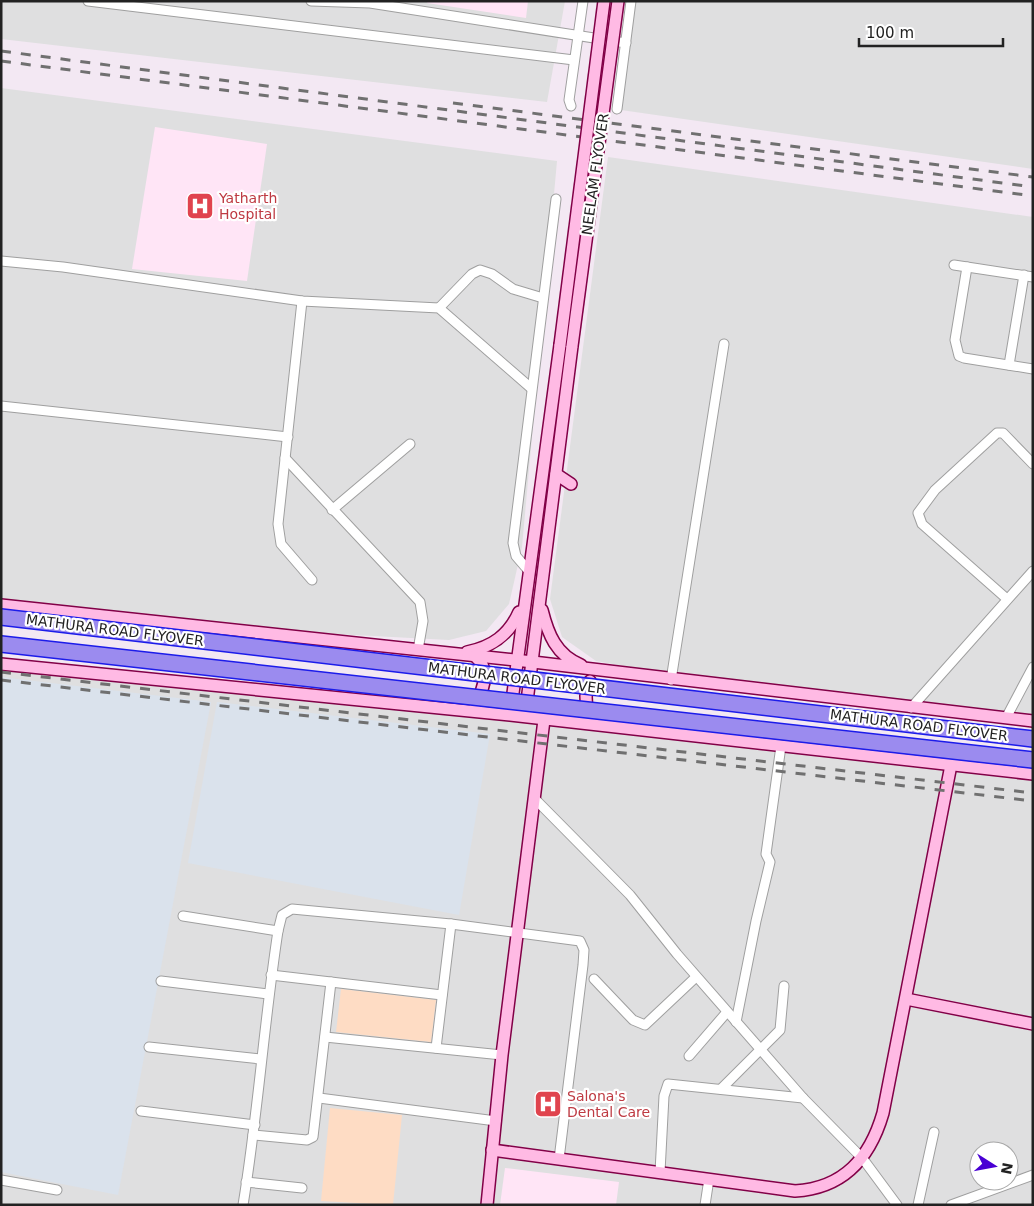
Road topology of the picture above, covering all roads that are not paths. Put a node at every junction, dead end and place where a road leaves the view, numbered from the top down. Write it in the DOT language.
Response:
graph roads {
  1 [pos="88,1"];
  2 [pos="311,1"];
  3 [pos="583,1"];
  4 [pos="604,1"];
  5 [pos="618,1"];
  6 [pos="631,1"];
  7 [pos="580,35"];
  8 [pos="626,43"];
  9 [pos="574,60"];
  10 [pos="570,106"];
  11 [pos="617,109"];
  12 [pos="556,199"];
  13 [pos="1,261"];
  14 [pos="954,265"];
  15 [pos="968,267"];
  16 [pos="1028,276"];
  17 [pos="543,298"];
  18 [pos="302,300"];
  19 [pos="439,308"];
  20 [pos="724,344"];
  21 [pos="1009,365"];
  22 [pos="1033,369"];
  23 [pos="532,388"];
  24 [pos="1,406"];
  25 [pos="288,437"];
  26 [pos="410,444"];
  27 [pos="285,458"];
  28 [pos="1033,464"];
  29 [pos="556,474"];
  30 [pos="571,484"];
  31 [pos="332,510"];
  32 [pos="528,570"];
  33 [pos="1033,571"];
  34 [pos="312,580"];
  35 [pos="1007,599"];
  36 [pos="524,602"];
  37 [pos="540,603"];
  38 [pos="1,605"];
  39 [pos="1,617"];
  40 [pos="1,644"];
  41 [pos="418,650"];
  42 [pos="456,654"];
  43 [pos="475,656"];
  44 [pos="515,660"];
  45 [pos="533,662"];
  46 [pos="1,664"];
  47 [pos="1033,667"];
  48 [pos="595,671"];
  49 [pos="671,680"];
  50 [pos="911,708"];
  51 [pos="468,711"];
  52 [pos="510,715"];
  53 [pos="524,717"];
  54 [pos="1006,718"];
  55 [pos="544,720"];
  56 [pos="1033,721"];
  57 [pos="595,725"];
  58 [pos="1033,739"];
  59 [pos="781,746"];
  60 [pos="1033,760"];
  61 [pos="952,765"];
  62 [pos="1033,774"];
  63 [pos="534,798"];
  64 [pos="183,916"];
  65 [pos="451,924"];
  66 [pos="278,931"];
  67 [pos="517,933"];
  68 [pos="271,975"];
  69 [pos="696,977"];
  70 [pos="594,979"];
  71 [pos="161,981"];
  72 [pos="331,982"];
  73 [pos="784,986"];
  74 [pos="268,994"];
  75 [pos="442,995"];
  76 [pos="906,999"];
  77 [pos="727,1012"];
  78 [pos="736,1022"];
  79 [pos="1033,1024"];
  80 [pos="325,1037"];
  81 [pos="149,1047"];
  82 [pos="436,1048"];
  83 [pos="761,1048"];
  84 [pos="502,1055"];
  85 [pos="689,1056"];
  86 [pos="260,1058"];
  87 [pos="721,1089"];
  88 [pos="319,1098"];
  89 [pos="803,1098"];
  90 [pos="141,1111"];
  91 [pos="496,1122"];
  92 [pos="255,1125"];
  93 [pos="934,1132"];
  94 [pos="253,1135"];
  95 [pos="492,1150"];
  96 [pos="558,1159"];
  97 [pos="863,1159"];
  98 [pos="660,1172"];
  99 [pos="1033,1175"];
  100 [pos="709,1179"];
  101 [pos="1,1180"];
  102 [pos="246,1182"];
  103 [pos="302,1188"];
  104 [pos="57,1190"];
  105 [pos="243,1205"];
  106 [pos="487,1205"];
  107 [pos="704,1205"];
  108 [pos="897,1205"];
  109 [pos="918,1205"];
  110 [pos="951,1205"];
  1 -- 9 [label="street"];
  2 -- 7 [label="street"];
  3 -- 7 [label="street"];
  4 -- 32 [label="street, NEELAM FLYOVER, bridge"];
  5 -- 29 [label="street, NEELAM FLYOVER, bridge"];
  6 -- 8 [label="street"];
  7 -- 8 [label="street"];
  7 -- 9 [label="street"];
  8 -- 11 [label="street"];
  9 -- 10 [label="street"];
  12 -- 17 [label="street"];
  13 -- 18 [label="street"];
  14 -- 15 [label="street"];
  15 -- 16 [label="street"];
  15 -- 21 [label="street"];
  16 -- 21 [label="street"];
  17 -- 19 [label="street"];
  17 -- 23 [label="street"];
  18 -- 19 [label="street"];
  18 -- 25 [label="street"];
  19 -- 23 [label="street"];
  20 -- 49 [label="street"];
  21 -- 22 [label="street"];
  23 -- 32 [label="street"];
  24 -- 25 [label="street"];
  25 -- 27 [label="street"];
  26 -- 31 [label="street"];
  27 -- 31 [label="street"];
  27 -- 34 [label="street"];
  28 -- 35 [label="street"];
  29 -- 30 [label="street"];
  29 -- 37 [label="street, NEELAM FLYOVER"];
  31 -- 41 [label="street"];
  32 -- 36 [label="street, NEELAM FLYOVER"];
  33 -- 35 [label="street"];
  35 -- 50 [label="street"];
  36 -- 42 [label="street"];
  36 -- 44 [label="street, NEELAM FLYOVER"];
  37 -- 45 [label="street, NEELAM FLYOVER"];
  37 -- 48 [label="street"];
  38 -- 41 [label="street"];
  39 -- 58 [label="highway, MATHURA ROAD FLYOVER, bridge"];
  40 -- 60 [label="highway, MATHURA ROAD FLYOVER, bridge"];
  41 -- 42 [label="street"];
  42 -- 43 [label="street"];
  43 -- 44 [label="street"];
  43 -- 51 [label="street"];
  44 -- 45 [label="street"];
  44 -- 52 [label="street, NEELAM FLYOVER"];
  45 -- 48 [label="street"];
  45 -- 53 [label="street, NEELAM FLYOVER"];
  46 -- 51 [label="street"];
  47 -- 54 [label="street"];
  48 -- 49 [label="street"];
  48 -- 57 [label="street"];
  49 -- 50 [label="street"];
  50 -- 54 [label="street"];
  51 -- 52 [label="street"];
  52 -- 53 [label="street"];
  53 -- 55 [label="street"];
  54 -- 56 [label="street"];
  55 -- 57 [label="street"];
  55 -- 63 [label="street"];
  57 -- 59 [label="street"];
  59 -- 61 [label="street"];
  59 -- 78 [label="street"];
  61 -- 62 [label="street"];
  61 -- 76 [label="street"];
  63 -- 67 [label="street"];
  63 -- 69 [label="street"];
  64 -- 66 [label="street"];
  65 -- 66 [label="street"];
  65 -- 67 [label="street"];
  65 -- 75 [label="street"];
  66 -- 68 [label="street"];
  67 -- 84 [label="street"];
  67 -- 96 [label="street"];
  68 -- 72 [label="street"];
  68 -- 74 [label="street"];
  69 -- 70 [label="street"];
  69 -- 77 [label="street"];
  71 -- 74 [label="street"];
  72 -- 75 [label="street"];
  72 -- 80 [label="street"];
  73 -- 83 [label="street"];
  74 -- 86 [label="street"];
  75 -- 82 [label="street"];
  76 -- 79 [label="street"];
  76 -- 97 [label="street"];
  77 -- 78 [label="street"];
  77 -- 85 [label="street"];
  78 -- 83 [label="street"];
  80 -- 82 [label="street"];
  80 -- 88 [label="street"];
  81 -- 86 [label="street"];
  82 -- 84 [label="street"];
  83 -- 87 [label="street"];
  83 -- 89 [label="street"];
  84 -- 91 [label="street"];
  86 -- 92 [label="street"];
  87 -- 89 [label="street"];
  87 -- 98 [label="street"];
  88 -- 91 [label="street"];
  88 -- 94 [label="street"];
  89 -- 97 [label="street"];
  90 -- 92 [label="street"];
  91 -- 95 [label="street"];
  92 -- 94 [label="street"];
  93 -- 109 [label="street"];
  94 -- 102 [label="street"];
  95 -- 96 [label="street"];
  95 -- 106 [label="street"];
  96 -- 98 [label="street"];
  97 -- 100 [label="street"];
  97 -- 108 [label="street"];
  98 -- 100 [label="street"];
  99 -- 110 [label="street"];
  100 -- 107 [label="street"];
  101 -- 104 [label="street"];
  102 -- 103 [label="street"];
  102 -- 105 [label="street"];
}
